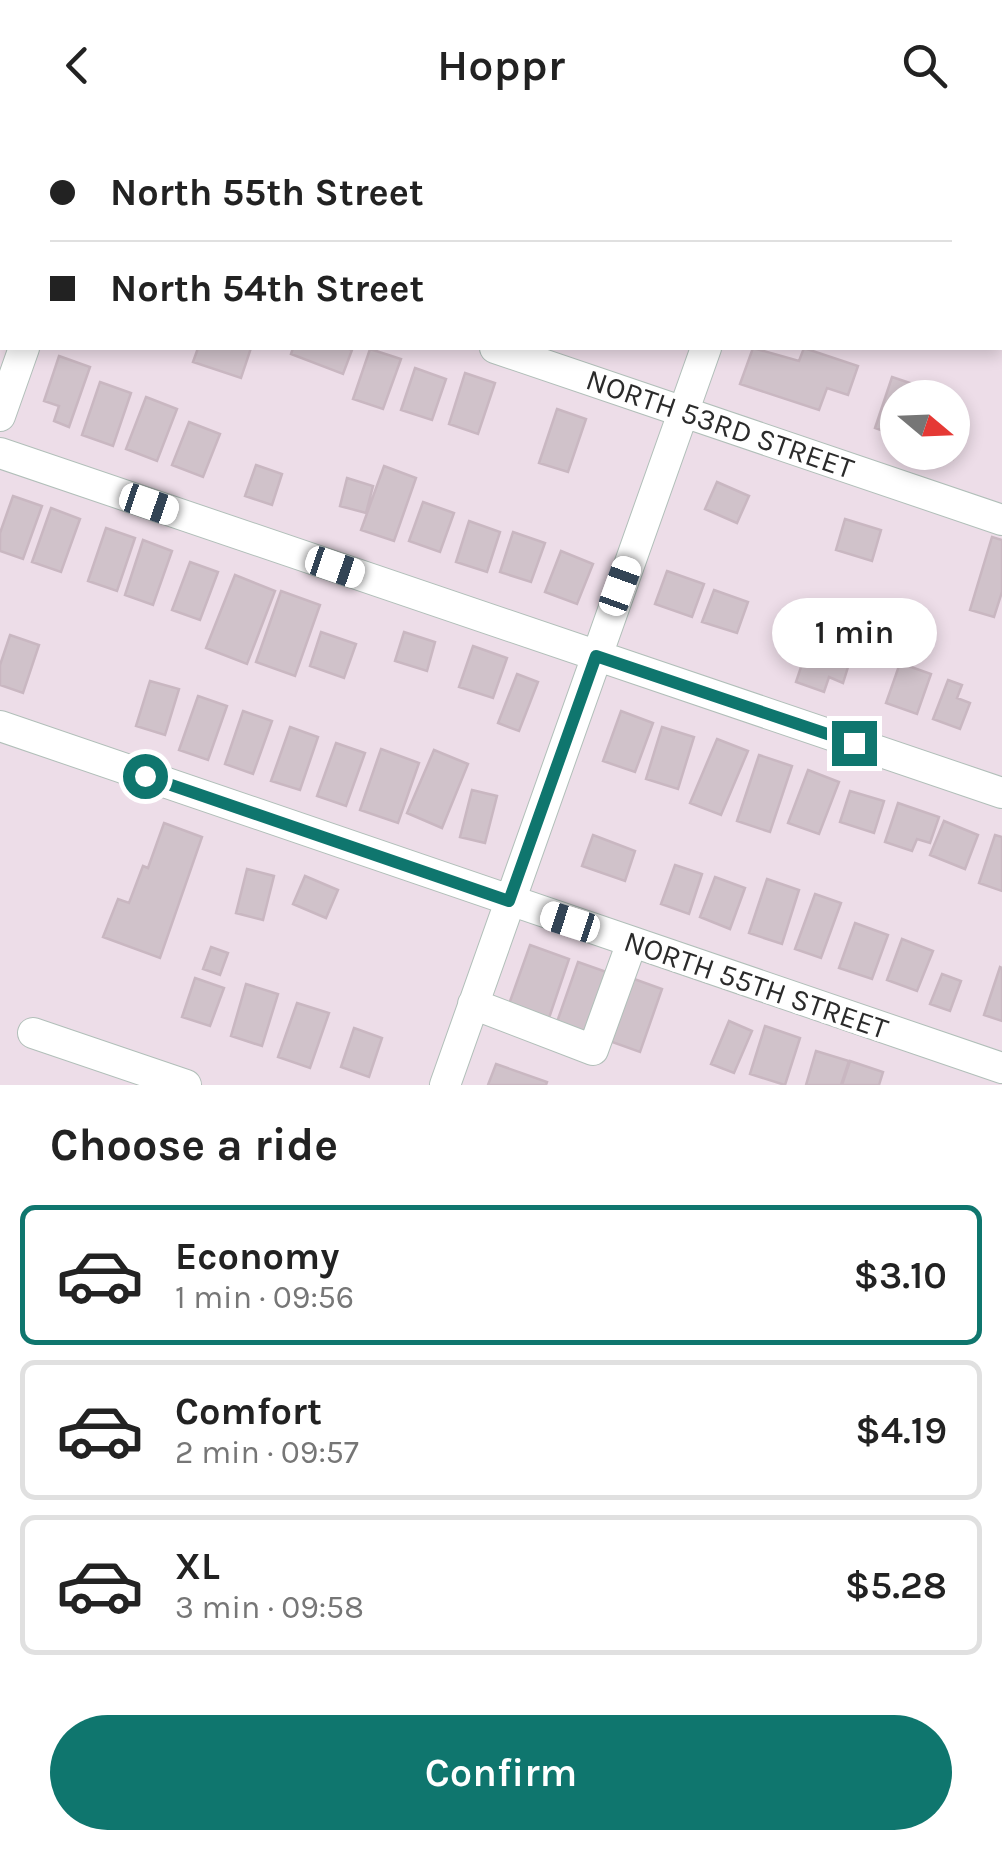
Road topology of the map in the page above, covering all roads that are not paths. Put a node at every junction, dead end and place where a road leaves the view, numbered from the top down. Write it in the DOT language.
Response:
graph roads {
  1 [pos="23,350"];
  2 [pos="502,350"];
  3 [pos="705,350"];
  4 [pos="683,412"];
  5 [pos="0,416"];
  6 [pos="0,453"];
  7 [pos="1002,520"];
  8 [pos="596,656"];
  9 [pos="0,726"];
  10 [pos="1002,793"];
  11 [pos="509,901"];
  12 [pos="632,942"];
  13 [pos="473,1004"];
  14 [pos="33,1033"];
  15 [pos="1002,1068"];
  16 [pos="186,1085"];
  17 [pos="446,1085"];
  1 -- 5 [label="street"];
  2 -- 4 [label="street, NORTH 53RD STREET"];
  3 -- 4 [label="street"];
  4 -- 7 [label="street, NORTH 53RD STREET"];
  4 -- 8 [label="street"];
  6 -- 8 [label="street"];
  8 -- 10 [label="street"];
  8 -- 11 [label="street"];
  9 -- 11 [label="street, NORTH 55TH STREET"];
  11 -- 12 [label="street, NORTH 55TH STREET"];
  11 -- 13 [label="street"];
  12 -- 13 [label="street"];
  12 -- 15 [label="street, NORTH 55TH STREET"];
  13 -- 17 [label="street"];
  14 -- 16 [label="street"];
}
